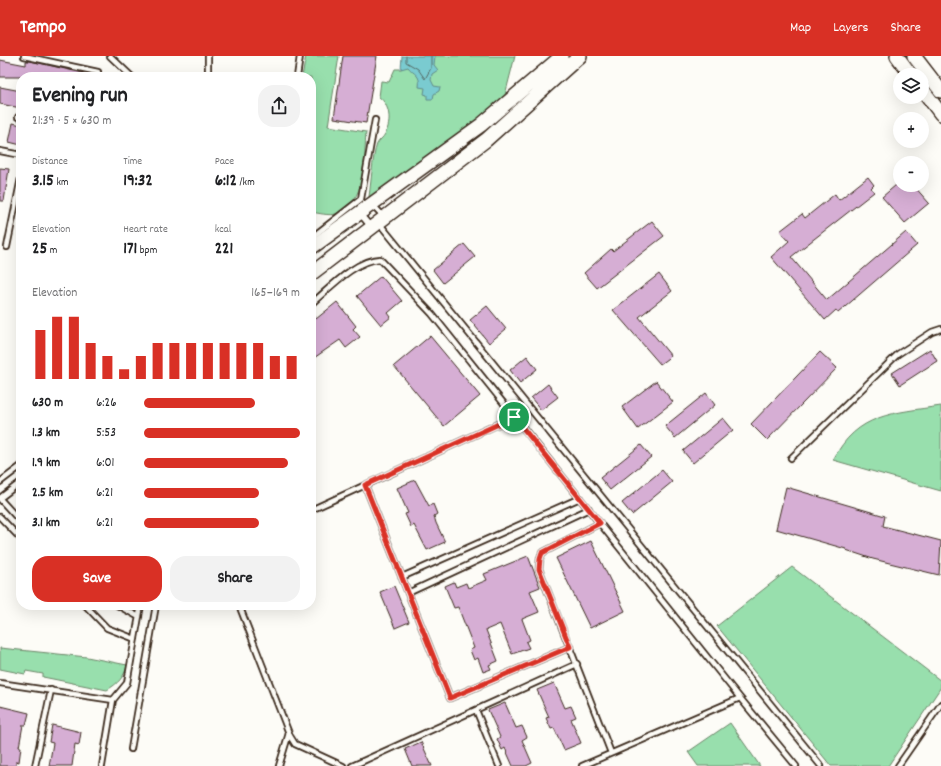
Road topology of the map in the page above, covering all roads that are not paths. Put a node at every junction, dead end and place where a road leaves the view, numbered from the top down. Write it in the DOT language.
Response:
graph roads {
  1 [pos="24,56"];
  2 [pos="110,56"];
  3 [pos="208,56"];
  4 [pos="300,56"];
  5 [pos="562,56"];
  6 [pos="580,56"];
  7 [pos="897,56"];
  8 [pos="914,56"];
  9 [pos="906,68"];
  10 [pos="98,72"];
  11 [pos="127,72"];
  12 [pos="208,72"];
  13 [pos="298,72"];
  14 [pos="941,91"];
  15 [pos="929,98"];
  16 [pos="941,114"];
  17 [pos="375,120"];
  18 [pos="0,151"];
  19 [pos="16,154"];
  20 [pos="16,202"];
  21 [pos="372,203"];
  22 [pos="359,213"];
  23 [pos="378,222"];
  24 [pos="316,234"];
  25 [pos="316,244"];
  26 [pos="7,246"];
  27 [pos="316,270"];
  28 [pos="316,300"];
  29 [pos="941,329"];
  30 [pos="516,416"];
  31 [pos="791,458"];
  32 [pos="16,470"];
  33 [pos="0,482"];
  34 [pos="365,485"];
  35 [pos="16,486"];
  36 [pos="580,498"];
  37 [pos="0,499"];
  38 [pos="316,508"];
  39 [pos="589,509"];
  40 [pos="0,517"];
  41 [pos="16,517"];
  42 [pos="600,523"];
  43 [pos="16,534"];
  44 [pos="402,578"];
  45 [pos="408,593"];
  46 [pos="90,610"];
  47 [pos="126,610"];
  48 [pos="140,610"];
  49 [pos="155,610"];
  50 [pos="241,610"];
  51 [pos="139,617"];
  52 [pos="135,639"];
  53 [pos="570,647"];
  54 [pos="577,664"];
  55 [pos="0,683"];
  56 [pos="51,690"];
  57 [pos="740,698"];
  58 [pos="113,700"];
  59 [pos="941,704"];
  60 [pos="476,710"];
  61 [pos="289,733"];
  62 [pos="131,748"];
  63 [pos="611,753"];
  64 [pos="35,766"];
  65 [pos="102,766"];
  66 [pos="279,766"];
  67 [pos="343,766"];
  68 [pos="352,766"];
  69 [pos="499,766"];
  70 [pos="582,766"];
  71 [pos="796,766"];
  72 [pos="821,766"];
  73 [pos="898,766"];
  1 -- 10 [label="lane"];
  2 -- 11 [label="lane"];
  3 -- 12 [label="lane"];
  4 -- 13 [label="lane"];
  5 -- 21 [label="street"];
  6 -- 23 [label="street"];
  7 -- 9 [label="street"];
  8 -- 14 [label="street"];
  15 -- 16 [label="street"];
  17 -- 24 [label="lane"];
  18 -- 19 [label="lane"];
  20 -- 26 [label="lane"];
  21 -- 22 [label="street"];
  21 -- 23 [label="lane"];
  22 -- 23 [label="lane"];
  22 -- 25 [label="street"];
  23 -- 27 [label="street"];
  23 -- 72 [label="lane"];
  28 -- 30 [label="lane"];
  29 -- 31 [label="lane"];
  30 -- 34 [label="lane"];
  30 -- 36 [label="lane"];
  32 -- 33 [label="lane"];
  34 -- 38 [label="lane"];
  34 -- 44 [label="lane"];
  35 -- 37 [label="lane"];
  36 -- 39 [label="lane"];
  36 -- 44 [label="lane"];
  37 -- 41 [label="lane"];
  39 -- 42 [label="lane"];
  39 -- 45 [label="lane"];
  40 -- 43 [label="lane"];
  42 -- 53 [label="lane"];
  42 -- 57 [label="lane"];
  44 -- 45 [label="lane"];
  45 -- 53 [label="lane"];
  46 -- 52 [label="lane"];
  47 -- 51 [label="lane"];
  48 -- 51 [label="lane"];
  49 -- 62 [label="lane"];
  50 -- 61 [label="lane"];
  51 -- 52 [label="lane"];
  52 -- 58 [label="lane"];
  53 -- 54 [label="lane"];
  54 -- 60 [label="lane"];
  54 -- 63 [label="lane"];
  55 -- 56 [label="lane"];
  56 -- 58 [label="lane"];
  56 -- 64 [label="lane"];
  57 -- 63 [label="lane"];
  57 -- 71 [label="lane"];
  58 -- 65 [label="lane"];
  59 -- 73 [label="lane"];
  60 -- 68 [label="lane"];
  60 -- 69 [label="lane"];
  61 -- 66 [label="lane"];
  61 -- 67 [label="lane"];
  63 -- 70 [label="lane"];
}
